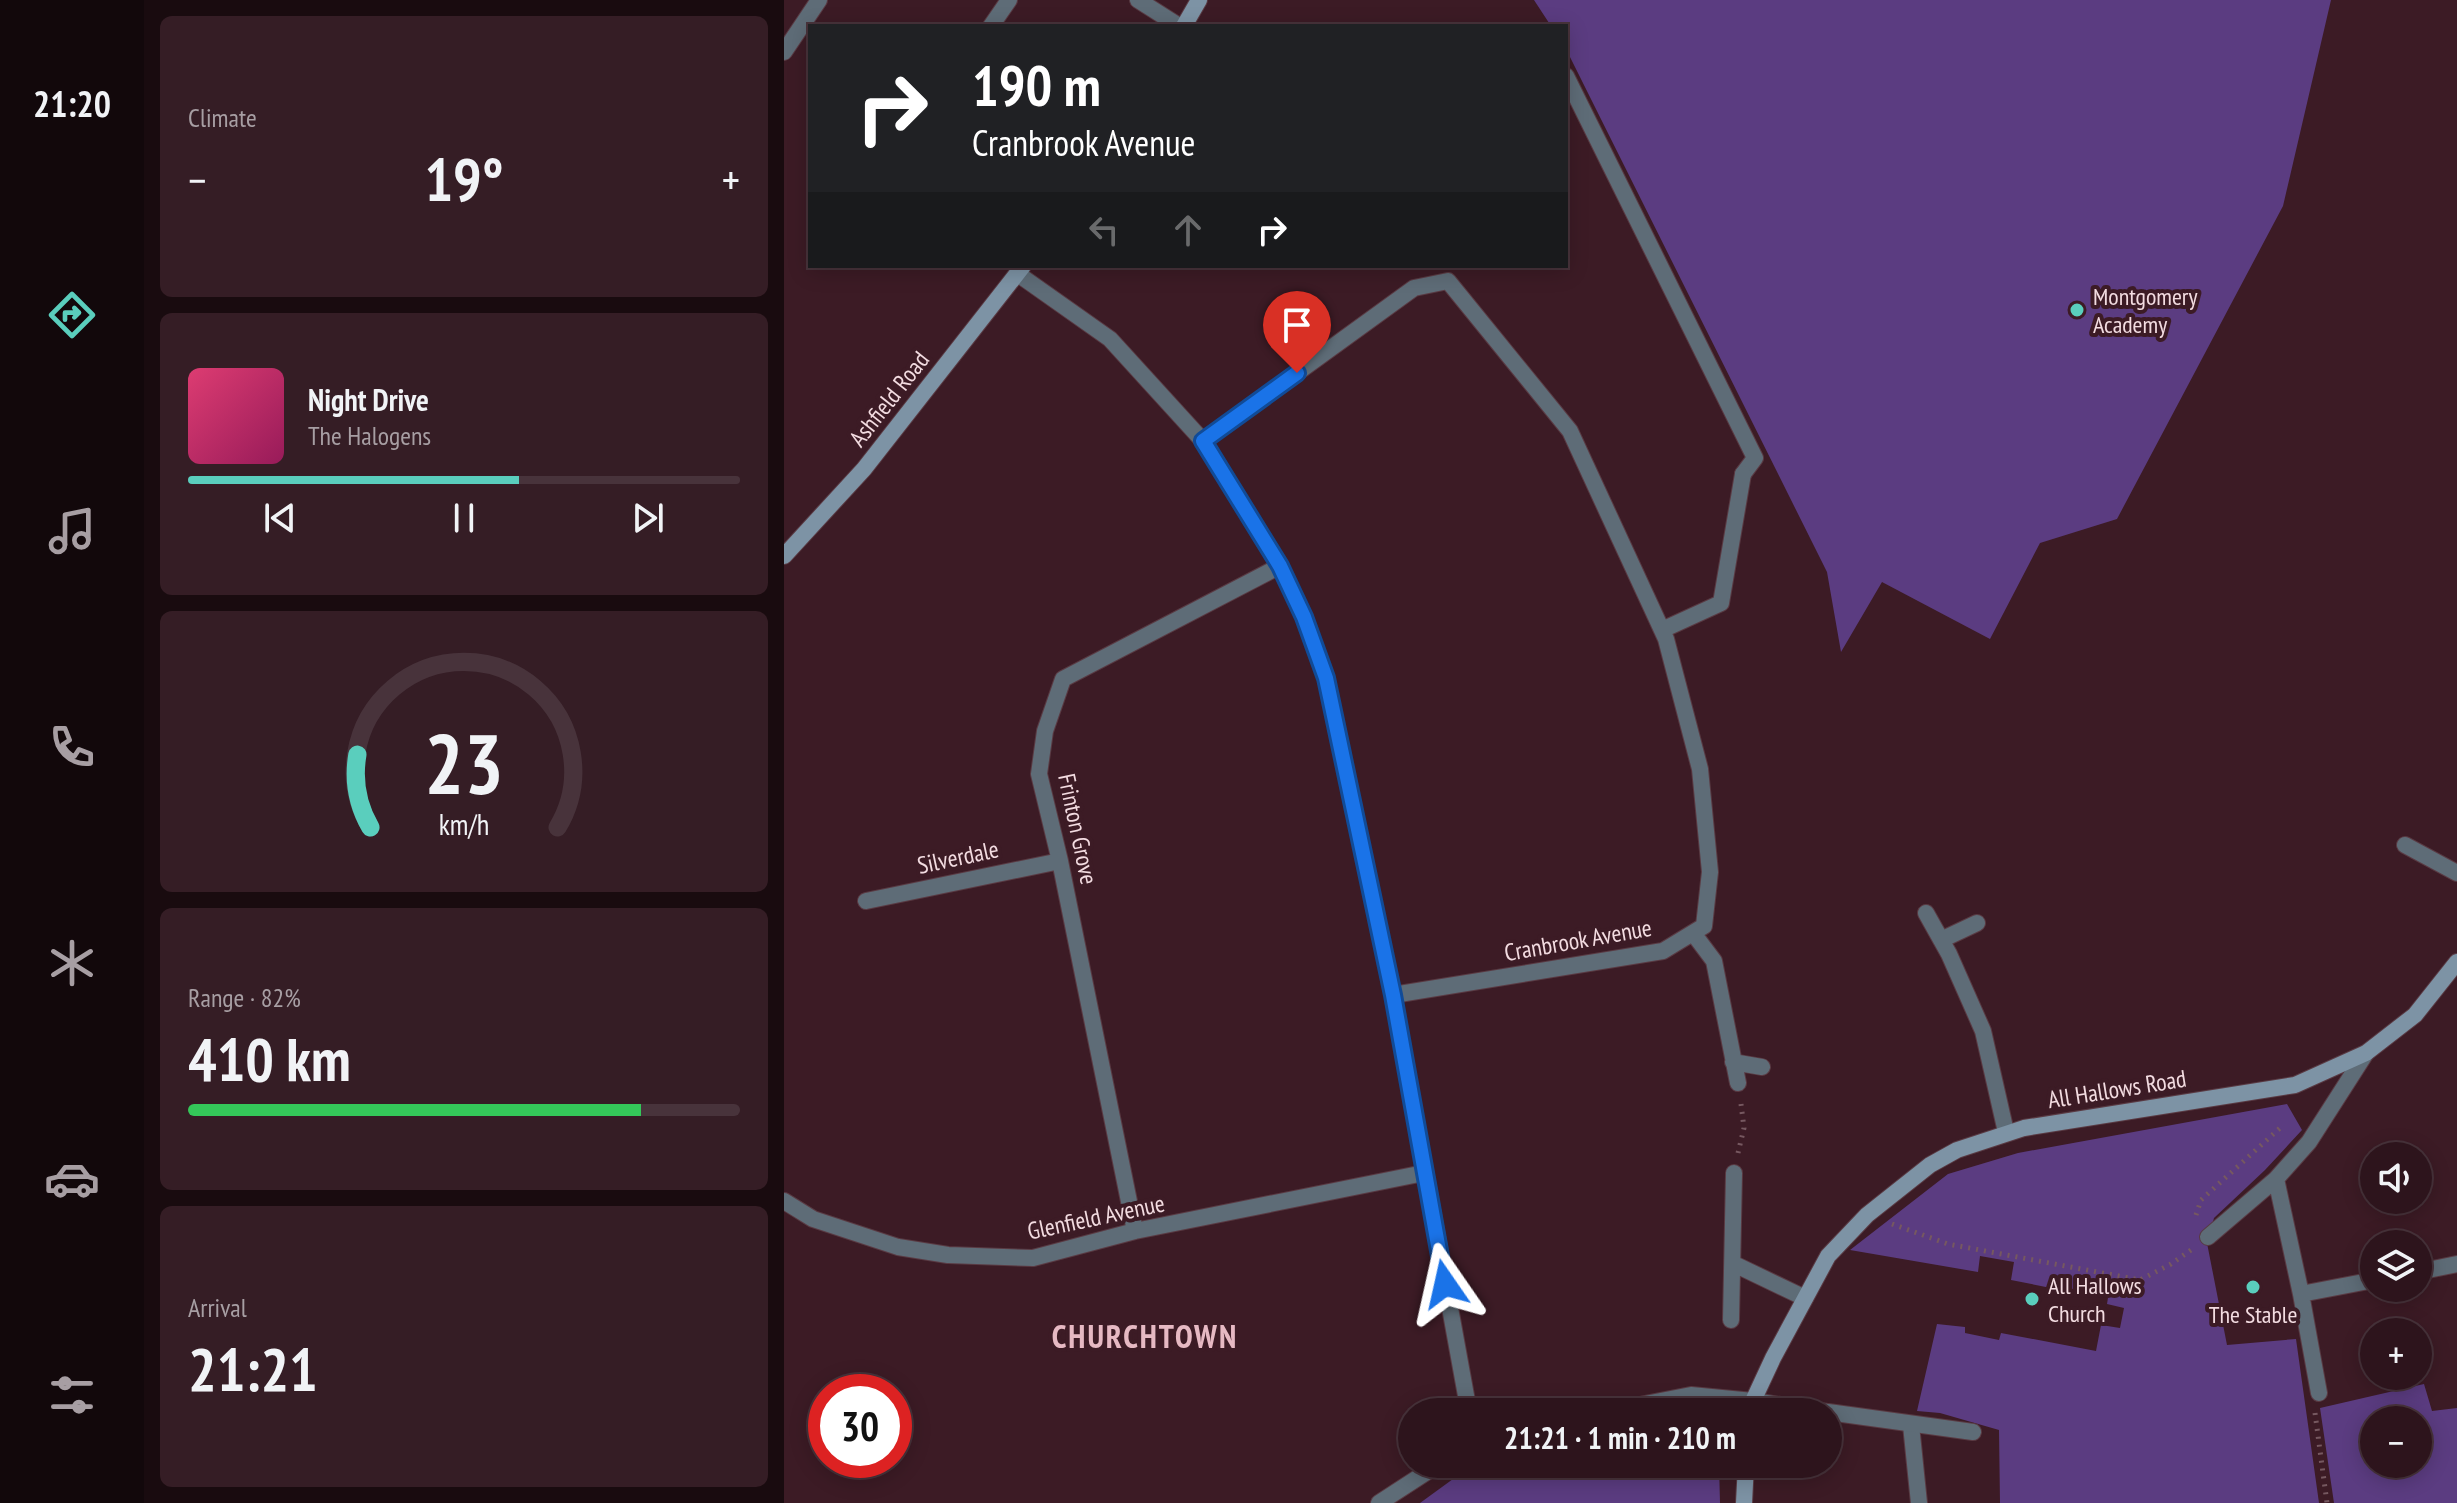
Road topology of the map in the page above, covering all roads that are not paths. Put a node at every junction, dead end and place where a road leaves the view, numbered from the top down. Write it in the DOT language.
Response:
graph roads {
  1 [pos="819,0"];
  2 [pos="1009,0"];
  3 [pos="1138,0"];
  4 [pos="1199,0"];
  5 [pos="992,24"];
  6 [pos="1179,24"];
  7 [pos="1183,24"];
  8 [pos="784,52"];
  9 [pos="1568,80"];
  10 [pos="1021,270"];
  11 [pos="1449,274"];
  12 [pos="1203,441"];
  13 [pos="784,556"];
  14 [pos="1280,566"];
  15 [pos="1662,630"];
  16 [pos="2405,845"];
  17 [pos="1060,861"];
  18 [pos="2457,873"];
  19 [pos="866,901"];
  20 [pos="1926,913"];
  21 [pos="1977,923"];
  22 [pos="1693,933"];
  23 [pos="1941,940"];
  24 [pos="2457,962"];
  25 [pos="1393,995"];
  26 [pos="2366,1053"];
  27 [pos="1733,1062"];
  28 [pos="1762,1067"];
  29 [pos="1738,1083"];
  30 [pos="2006,1132"];
  31 [pos="1424,1173"];
  32 [pos="1734,1173"];
  33 [pos="2276,1179"];
  34 [pos="784,1201"];
  35 [pos="1135,1231"];
  36 [pos="2208,1237"];
  37 [pos="1734,1264"];
  38 [pos="2457,1264"];
  39 [pos="2432,1269"];
  40 [pos="2360,1283"];
  41 [pos="2301,1294"];
  42 [pos="1805,1298"];
  43 [pos="1731,1320"];
  44 [pos="2319,1393"];
  45 [pos="1466,1398"];
  46 [pos="1676,1398"];
  47 [pos="1708,1398"];
  48 [pos="1757,1398"];
  49 [pos="1842,1414"];
  50 [pos="1911,1425"];
  51 [pos="1973,1432"];
  52 [pos="1417,1478"];
  53 [pos="1745,1478"];
  54 [pos="1379,1503"];
  55 [pos="1744,1503"];
  56 [pos="1919,1503"];
  1 -- 8 [label="street"];
  2 -- 5 [label="street"];
  3 -- 6 [label="street"];
  4 -- 7 [label="street"];
  9 -- 15 [label="street"];
  10 -- 12 [label="street"];
  10 -- 13 [label="street, Ashfield Road"];
  11 -- 12 [label="street"];
  11 -- 15 [label="street"];
  12 -- 14 [label="street"];
  14 -- 17 [label="street, Frinton Grove"];
  14 -- 25 [label="street"];
  15 -- 22 [label="street"];
  16 -- 18 [label="street"];
  17 -- 19 [label="street, Silverdale"];
  17 -- 35 [label="street, Frinton Grove"];
  20 -- 23 [label="street"];
  21 -- 23 [label="street"];
  22 -- 25 [label="street, Cranbrook Avenue"];
  22 -- 27 [label="street"];
  23 -- 30 [label="street"];
  24 -- 26 [label="street, All Hallows Road"];
  25 -- 31 [label="street"];
  26 -- 30 [label="street, All Hallows Road"];
  26 -- 33 [label="street"];
  27 -- 28 [label="street"];
  27 -- 29 [label="street"];
  30 -- 42 [label="street, All Hallows Road"];
  31 -- 35 [label="street, Glenfield Avenue"];
  31 -- 45 [label="street"];
  32 -- 37 [label="street"];
  33 -- 36 [label="street"];
  33 -- 41 [label="street"];
  34 -- 35 [label="street, Glenfield Avenue"];
  37 -- 42 [label="street"];
  37 -- 43 [label="street"];
  38 -- 39 [label="street"];
  40 -- 41 [label="street"];
  41 -- 44 [label="street"];
  42 -- 48 [label="street, All Hallows Road"];
  46 -- 47 [label="street"];
  49 -- 50 [label="street"];
  50 -- 51 [label="street"];
  50 -- 56 [label="street"];
  52 -- 54 [label="street"];
  53 -- 55 [label="street"];
}
